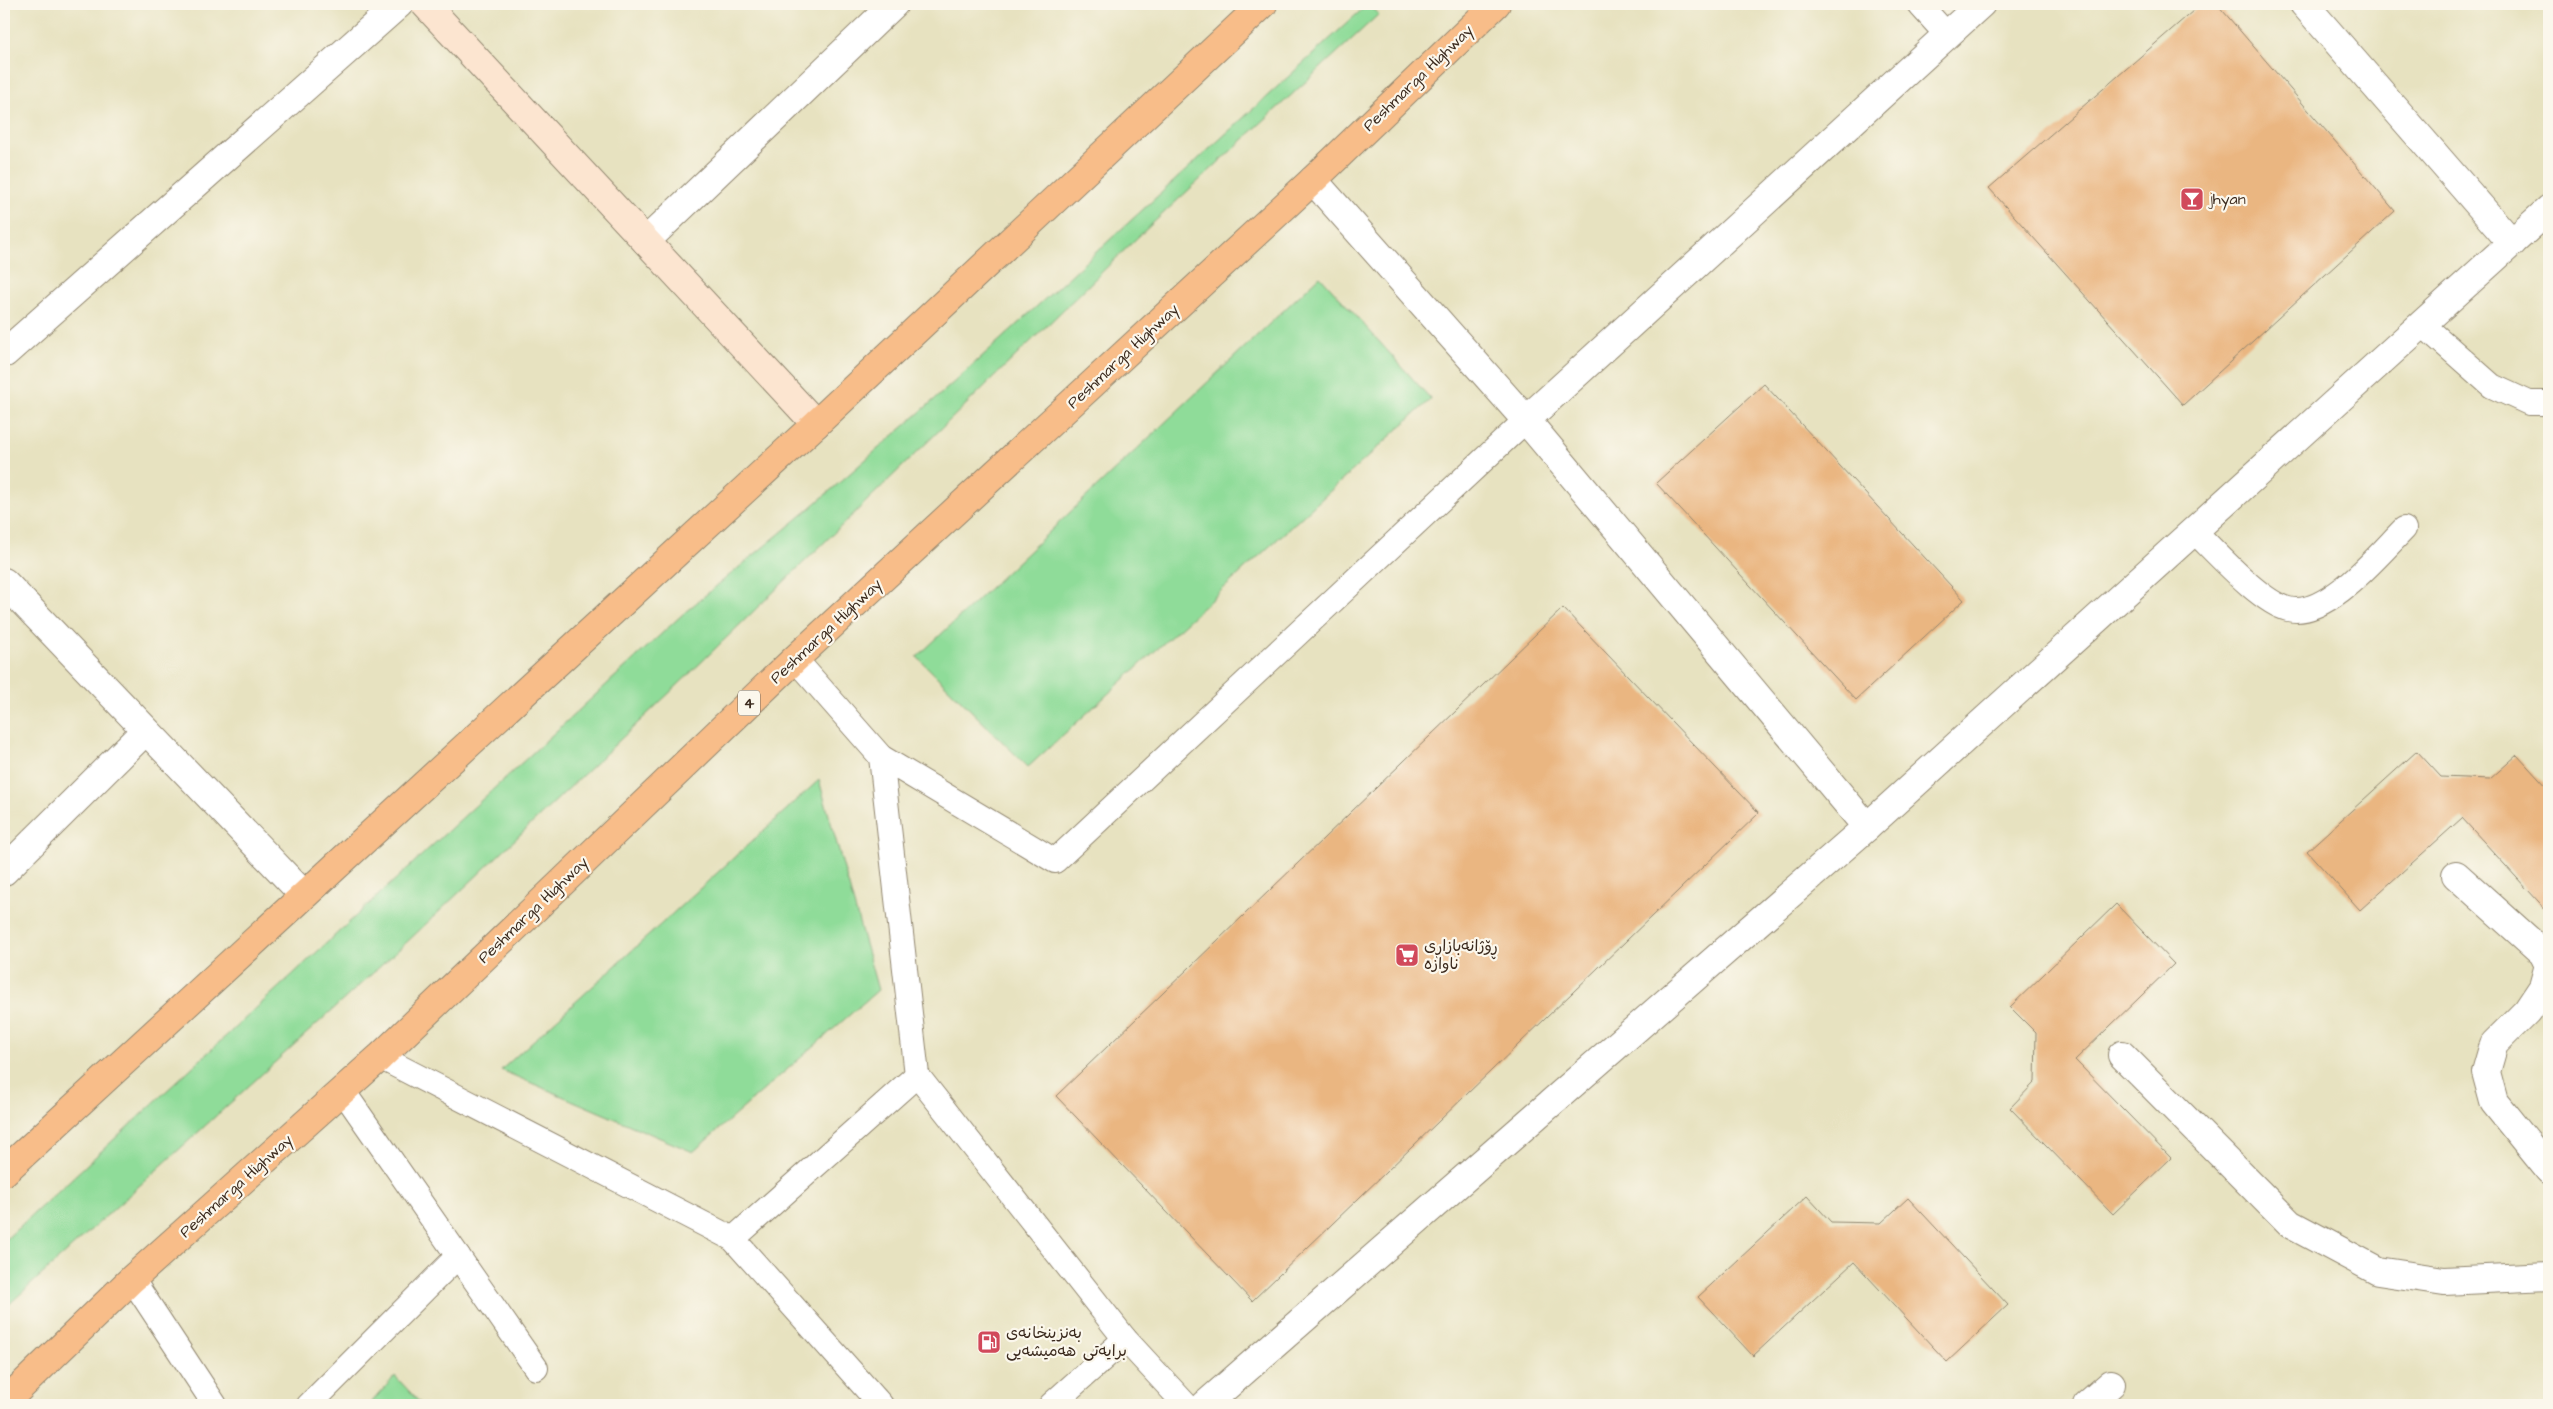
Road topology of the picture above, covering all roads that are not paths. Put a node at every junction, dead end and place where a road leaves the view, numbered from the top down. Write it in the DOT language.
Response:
graph roads {
  1 [pos="399,4"];
  2 [pos="425,4"];
  3 [pos="894,4"];
  4 [pos="1263,4"];
  5 [pos="1496,4"];
  6 [pos="1919,4"];
  7 [pos="1981,4"];
  8 [pos="2304,4"];
  9 [pos="1947,35"];
  10 [pos="1313,180"];
  11 [pos="2549,208"];
  12 [pos="646,241"];
  13 [pos="2512,243"];
  14 [pos="2422,324"];
  15 [pos="4,353"];
  16 [pos="2549,403"];
  17 [pos="1526,420"];
  18 [pos="816,424"];
  19 [pos="2404,529"];
  20 [pos="2194,531"];
  21 [pos="4,582"];
  22 [pos="795,659"];
  23 [pos="145,732"];
  24 [pos="882,757"];
  25 [pos="1867,827"];
  26 [pos="4,871"];
  27 [pos="2456,875"];
  28 [pos="303,894"];
  29 [pos="2122,1056"];
  30 [pos="380,1057"];
  31 [pos="917,1075"];
  32 [pos="343,1091"];
  33 [pos="2549,1170"];
  34 [pos="4,1172"];
  35 [pos="733,1239"];
  36 [pos="458,1256"];
  37 [pos="2549,1276"];
  38 [pos="132,1279"];
  39 [pos="1125,1339"];
  40 [pos="536,1368"];
  41 [pos="2111,1384"];
  42 [pos="4,1403"];
  43 [pos="215,1405"];
  44 [pos="309,1405"];
  45 [pos="881,1405"];
  46 [pos="1051,1405"];
  47 [pos="1186,1405"];
  48 [pos="1205,1405"];
  49 [pos="2086,1405"];
  1 -- 15 [label="street"];
  2 -- 12 [label="street"];
  3 -- 12 [label="street"];
  4 -- 18 [label="highway"];
  5 -- 10 [label="highway, Peshmarga Highway / 4"];
  6 -- 9 [label="lane"];
  7 -- 9 [label="street"];
  8 -- 13 [label="street"];
  9 -- 17 [label="street"];
  10 -- 17 [label="street"];
  10 -- 22 [label="highway, Peshmarga Highway / 4"];
  11 -- 13 [label="street"];
  12 -- 18 [label="street"];
  13 -- 14 [label="street"];
  14 -- 16 [label="lane"];
  14 -- 20 [label="street"];
  17 -- 24 [label="lane"];
  17 -- 25 [label="street"];
  18 -- 28 [label="highway"];
  19 -- 20 [label="lane"];
  20 -- 25 [label="street"];
  21 -- 23 [label="street"];
  22 -- 24 [label="lane"];
  22 -- 30 [label="highway, Peshmarga Highway / 4"];
  23 -- 26 [label="street"];
  23 -- 28 [label="street"];
  24 -- 31 [label="lane"];
  25 -- 48 [label="street"];
  27 -- 33 [label="street"];
  28 -- 34 [label="highway"];
  29 -- 37 [label="street"];
  30 -- 32 [label="highway, Peshmarga Highway / 4"];
  30 -- 35 [label="lane"];
  31 -- 35 [label="lane"];
  31 -- 39 [label="lane"];
  32 -- 36 [label="lane"];
  32 -- 38 [label="highway, Peshmarga Highway / 4"];
  35 -- 45 [label="lane"];
  36 -- 40 [label="lane"];
  36 -- 44 [label="lane"];
  38 -- 42 [label="highway, Peshmarga Highway / 4"];
  38 -- 43 [label="lane"];
  39 -- 46 [label="lane"];
  39 -- 47 [label="lane"];
  41 -- 49 [label="street"];
}
